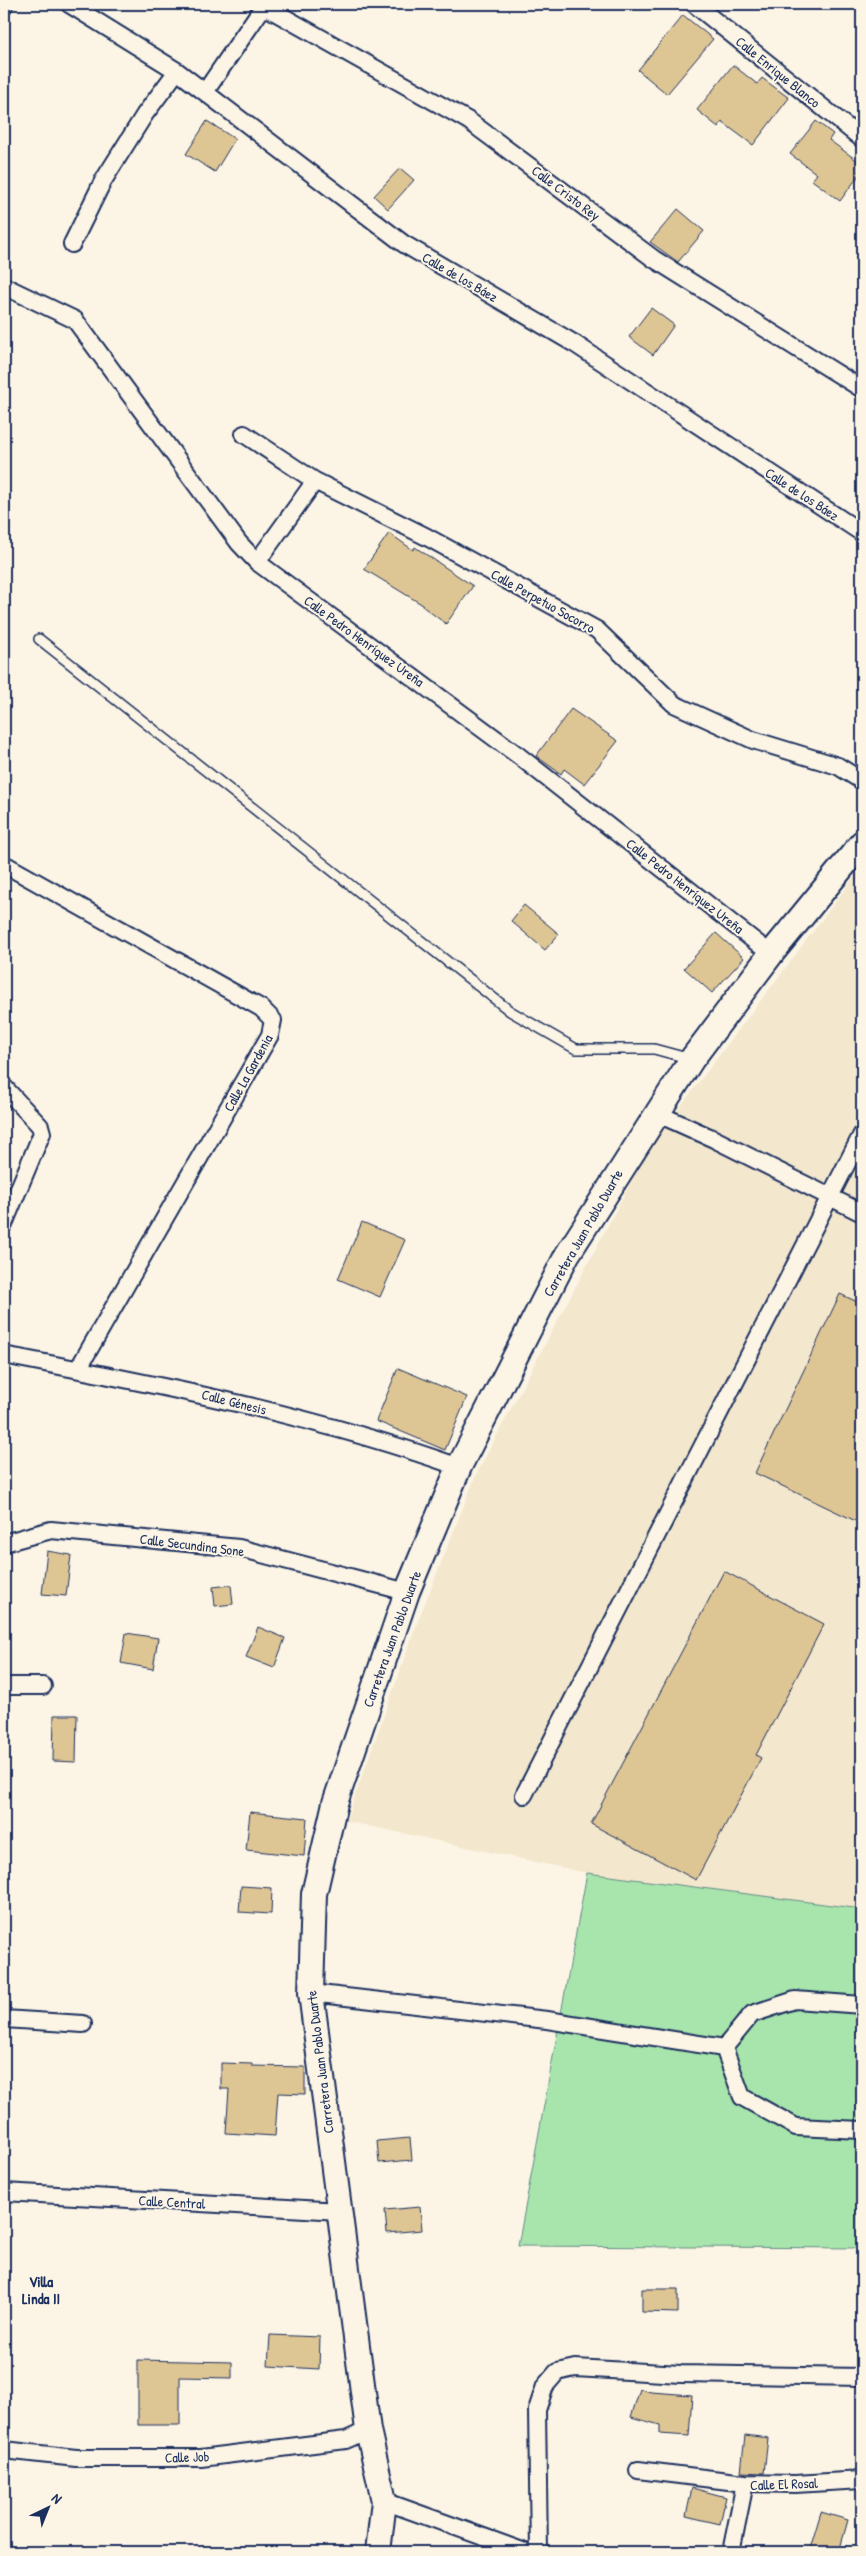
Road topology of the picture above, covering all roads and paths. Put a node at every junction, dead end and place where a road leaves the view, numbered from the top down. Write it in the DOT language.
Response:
graph roads {
  1 [pos="9,4"];
  2 [pos="69,4"];
  3 [pos="694,4"];
  4 [pos="264,5"];
  5 [pos="4,12"];
  6 [pos="177,71"];
  7 [pos="205,92"];
  8 [pos="862,139"];
  9 [pos="72,244"];
  10 [pos="4,286"];
  11 [pos="862,389"];
  12 [pos="244,434"];
  13 [pos="315,481"];
  14 [pos="862,534"];
  15 [pos="257,562"];
  16 [pos="39,639"];
  17 [pos="862,781"];
  18 [pos="862,843"];
  19 [pos="4,864"];
  20 [pos="771,954"];
  21 [pos="692,1059"];
  22 [pos="4,1087"];
  23 [pos="656,1113"];
  24 [pos="862,1134"];
  25 [pos="829,1196"];
  26 [pos="862,1213"];
  27 [pos="4,1224"];
  28 [pos="4,1355"];
  29 [pos="78,1369"];
  30 [pos="459,1467"];
  31 [pos="4,1543"];
  32 [pos="407,1592"];
  33 [pos="4,1686"];
  34 [pos="43,1686"];
  35 [pos="524,1795"];
  36 [pos="311,1993"];
  37 [pos="862,2005"];
  38 [pos="4,2019"];
  39 [pos="82,2024"];
  40 [pos="724,2048"];
  41 [pos="862,2130"];
  42 [pos="4,2192"];
  43 [pos="340,2211"];
  44 [pos="862,2377"];
  45 [pos="368,2430"];
  46 [pos="4,2450"];
  47 [pos="638,2470"];
  48 [pos="862,2480"];
  49 [pos="745,2483"];
  50 [pos="384,2501"];
  51 [pos="378,2552"];
  52 [pos="525,2552"];
  53 [pos="538,2552"];
  54 [pos="730,2552"];
  1 -- 5 [label="lane"];
  2 -- 6 [label="street, Calle de los Báez"];
  3 -- 8 [label="street, Calle Enrique Blanco"];
  4 -- 7 [label="street"];
  4 -- 11 [label="street, Calle Cristo Rey"];
  6 -- 7 [label="street, Calle de los Báez"];
  6 -- 9 [label="street"];
  7 -- 14 [label="street, Calle de los Báez"];
  10 -- 15 [label="street, Calle Pedro Henríquez Ureña"];
  12 -- 13 [label="street, Calle Perpetuo Socorro"];
  13 -- 15 [label="street"];
  13 -- 17 [label="street, Calle Perpetuo Socorro"];
  15 -- 20 [label="street, Calle Pedro Henríquez Ureña"];
  16 -- 21 [label="lane"];
  18 -- 20 [label="main road, Carretera Juan Pablo Duarte"];
  19 -- 29 [label="street, Calle La Gardenia"];
  20 -- 21 [label="main road, Carretera Juan Pablo Duarte"];
  21 -- 23 [label="main road, Carretera Juan Pablo Duarte"];
  22 -- 27 [label="street"];
  23 -- 25 [label="street"];
  23 -- 30 [label="main road, Carretera Juan Pablo Duarte"];
  24 -- 25 [label="street"];
  25 -- 26 [label="street"];
  25 -- 35 [label="street"];
  28 -- 29 [label="street, Calle Génesis"];
  29 -- 30 [label="street, Calle Génesis"];
  30 -- 32 [label="main road, Carretera Juan Pablo Duarte"];
  31 -- 32 [label="street, Calle Secundina Sone"];
  32 -- 36 [label="main road, Carretera Juan Pablo Duarte"];
  33 -- 34 [label="street"];
  36 -- 40 [label="street"];
  36 -- 43 [label="main road, Carretera Juan Pablo Duarte"];
  37 -- 40 [label="street"];
  38 -- 39 [label="street"];
  40 -- 41 [label="street"];
  42 -- 43 [label="street, Calle Central"];
  43 -- 45 [label="main road, Carretera Juan Pablo Duarte"];
  44 -- 53 [label="street"];
  45 -- 46 [label="street, Calle Job"];
  45 -- 50 [label="main road, Carretera Juan Pablo Duarte"];
  47 -- 49 [label="street"];
  48 -- 49 [label="street, Calle El Rosal"];
  49 -- 54 [label="street, Calle El Rosal"];
  50 -- 51 [label="main road, Carretera Juan Pablo Duarte"];
  50 -- 52 [label="street"];
}
